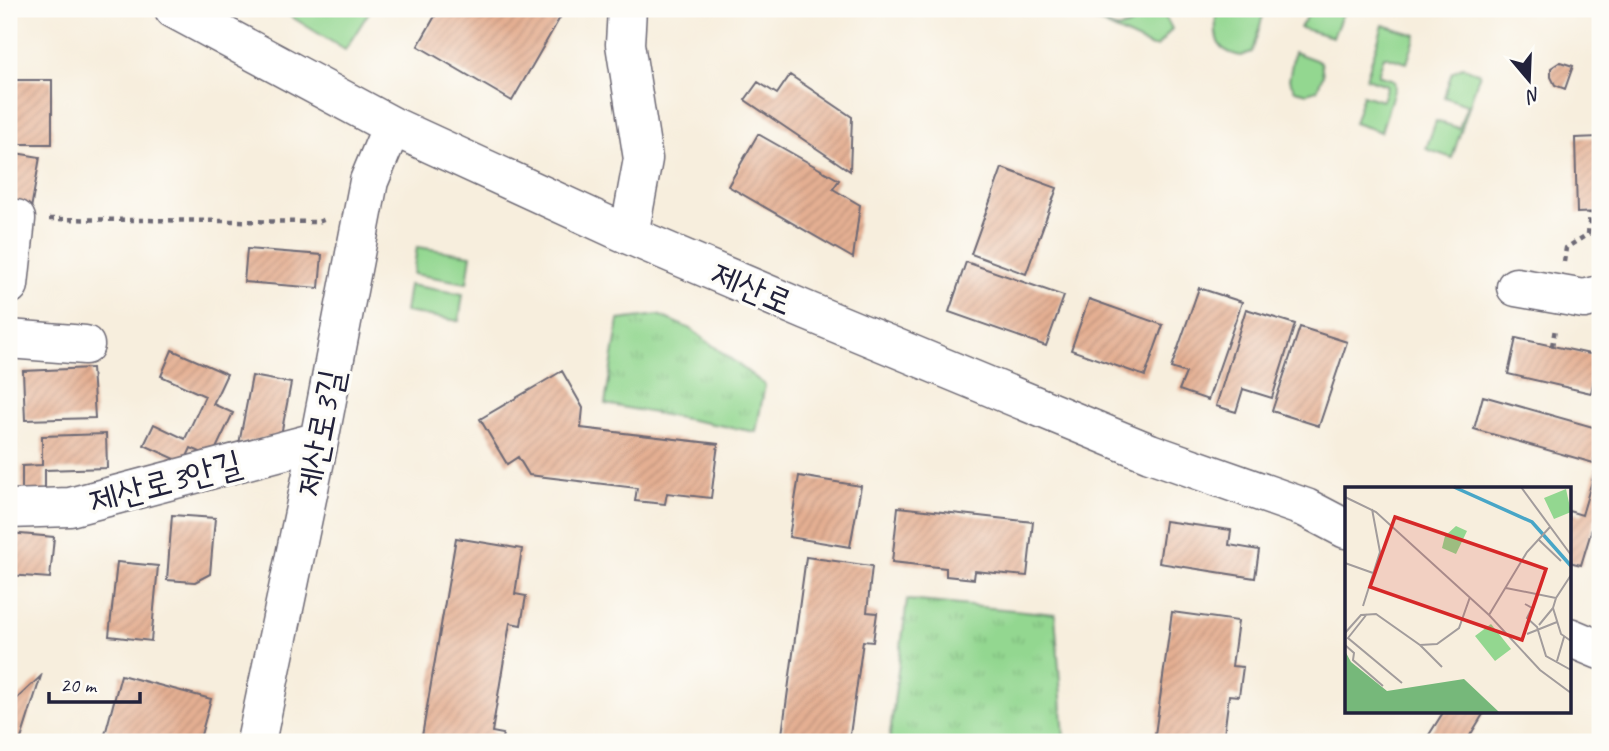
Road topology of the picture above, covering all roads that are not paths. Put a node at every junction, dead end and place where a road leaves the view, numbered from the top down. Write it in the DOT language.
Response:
graph roads {
  1 [pos="174,9"];
  2 [pos="627,9"];
  3 [pos="392,126"];
  4 [pos="12,219"];
  5 [pos="629,235"];
  6 [pos="9,285"];
  7 [pos="1516,287"];
  8 [pos="1600,295"];
  9 [pos="9,339"];
  10 [pos="85,345"];
  11 [pos="319,441"];
  12 [pos="9,509"];
  13 [pos="1345,528"];
  14 [pos="1570,637"];
  15 [pos="1600,650"];
  16 [pos="256,742"];
  1 -- 3 [label="street, 제산로"];
  2 -- 5 [label="street"];
  3 -- 5 [label="street, 제산로"];
  3 -- 11 [label="street, 제산로3길"];
  4 -- 6 [label="street"];
  5 -- 13 [label="street, 제산로"];
  7 -- 8 [label="street"];
  9 -- 10 [label="street"];
  11 -- 12 [label="street, 제산로3안길"];
  11 -- 16 [label="street, 제산로3길"];
  14 -- 15 [label="street"];
}
